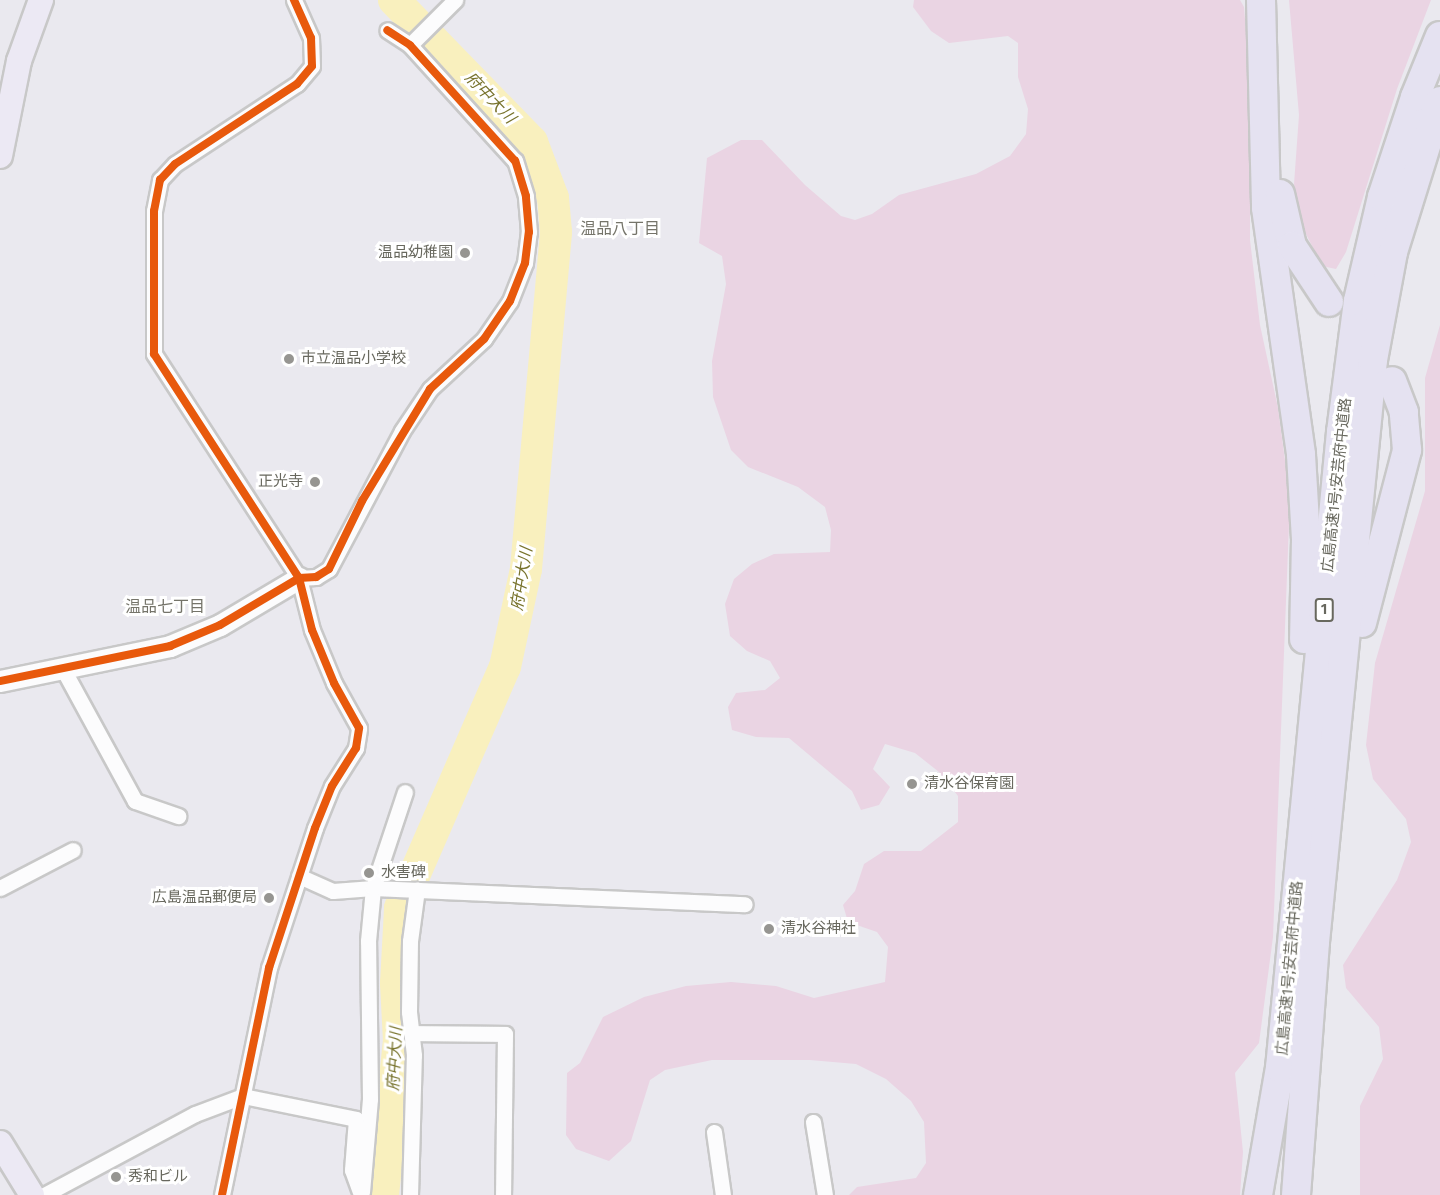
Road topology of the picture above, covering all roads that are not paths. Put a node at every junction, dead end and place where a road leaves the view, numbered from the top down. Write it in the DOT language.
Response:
graph roads {
  1 [pos="41,0"];
  2 [pos="294,0"];
  3 [pos="454,0"];
  4 [pos="1262,0"];
  5 [pos="1275,0"];
  6 [pos="387,30"];
  7 [pos="1440,36"];
  8 [pos="411,43"];
  9 [pos="8,75"];
  10 [pos="1440,101"];
  11 [pos="0,156"];
  12 [pos="1329,302"];
  13 [pos="1392,381"];
  14 [pos="299,578"];
  15 [pos="63,669"];
  16 [pos="0,681"];
  17 [pos="405,792"];
  18 [pos="178,816"];
  19 [pos="73,850"];
  20 [pos="299,876"];
  21 [pos="0,888"];
  22 [pos="373,888"];
  23 [pos="417,889"];
  24 [pos="745,904"];
  25 [pos="1305,935"];
  26 [pos="411,1033"];
  27 [pos="243,1096"];
  28 [pos="813,1122"];
  29 [pos="714,1132"];
  30 [pos="0,1143"];
  31 [pos="820,1193"];
  32 [pos="32,1195"];
  33 [pos="44,1195"];
  34 [pos="222,1195"];
  35 [pos="410,1195"];
  36 [pos="503,1195"];
  37 [pos="723,1195"];
  38 [pos="1258,1195"];
  39 [pos="1296,1195"];
  1 -- 9 [label="main road"];
  2 -- 14 [label="street"];
  3 -- 8 [label="street"];
  4 -- 25 [label="highway"];
  5 -- 12 [label="highway"];
  6 -- 8 [label="street"];
  7 -- 25 [label="highway, 広島高速1号;安芸府中道路 / 1"];
  8 -- 14 [label="street"];
  9 -- 11 [label="main road"];
  10 -- 25 [label="highway, 広島高速1号;安芸府中道路 / 1"];
  13 -- 25 [label="highway"];
  14 -- 15 [label="street"];
  14 -- 20 [label="street"];
  15 -- 16 [label="street"];
  15 -- 18 [label="street"];
  17 -- 22 [label="street"];
  19 -- 21 [label="street"];
  20 -- 22 [label="street"];
  20 -- 27 [label="street"];
  22 -- 23 [label="street"];
  22 -- 27 [label="street"];
  23 -- 24 [label="street"];
  23 -- 26 [label="street"];
  25 -- 38 [label="highway, 広島高速1号;安芸府中道路 / 1"];
  25 -- 39 [label="highway, 広島高速1号;安芸府中道路 / 1"];
  26 -- 35 [label="street"];
  26 -- 36 [label="street"];
  27 -- 33 [label="street"];
  27 -- 34 [label="street"];
  28 -- 31 [label="street"];
  29 -- 37 [label="street"];
  30 -- 32 [label="main road"];
}
